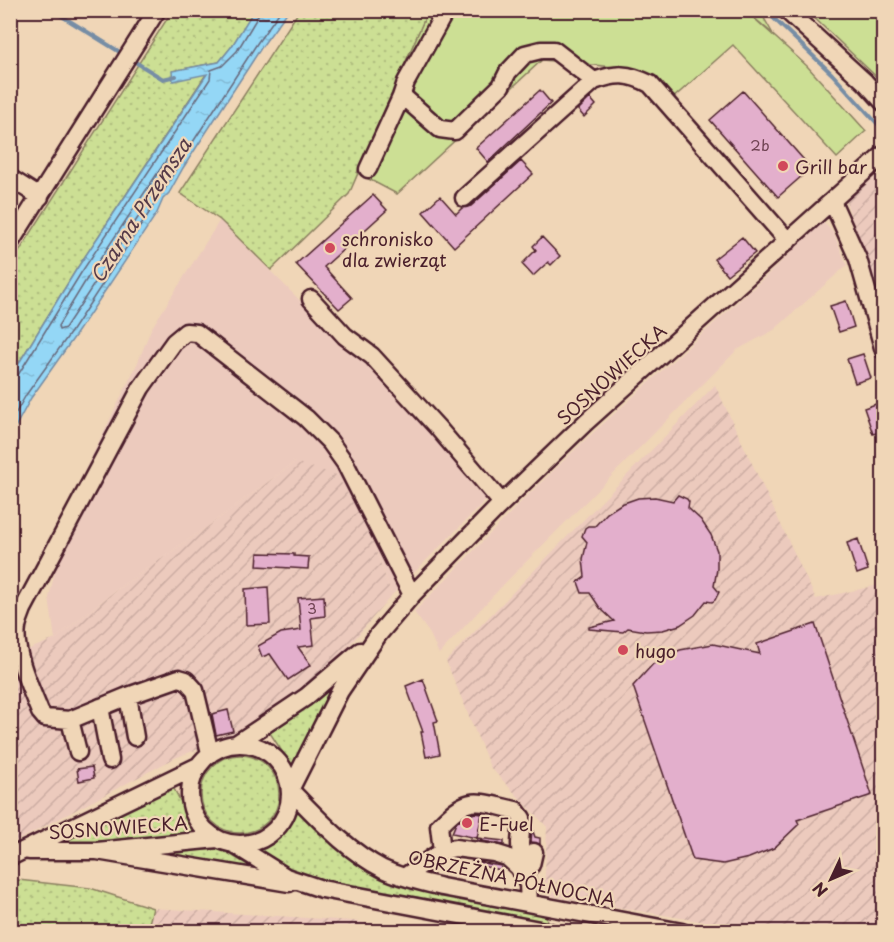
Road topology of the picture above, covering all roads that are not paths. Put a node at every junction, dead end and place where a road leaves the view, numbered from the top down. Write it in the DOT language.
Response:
graph roads {
  1 [pos="157,10"];
  2 [pos="446,10"];
  3 [pos="786,10"];
  4 [pos="594,81"];
  5 [pos="401,97"];
  6 [pos="884,103"];
  7 [pos="884,154"];
  8 [pos="368,169"];
  9 [pos="10,178"];
  10 [pos="40,197"];
  11 [pos="464,198"];
  12 [pos="832,201"];
  13 [pos="788,241"];
  14 [pos="10,243"];
  15 [pos="311,299"];
  16 [pos="884,351"];
  17 [pos="502,503"];
  18 [pos="412,595"];
  19 [pos="378,635"];
  20 [pos="128,696"];
  21 [pos="100,707"];
  22 [pos="70,720"];
  23 [pos="135,737"];
  24 [pos="236,744"];
  25 [pos="78,752"];
  26 [pos="210,753"];
  27 [pos="110,760"];
  28 [pos="198,766"];
  29 [pos="290,790"];
  30 [pos="225,841"];
  31 [pos="97,851"];
  32 [pos="442,851"];
  33 [pos="534,852"];
  34 [pos="16,854"];
  35 [pos="521,872"];
  36 [pos="404,877"];
  37 [pos="322,889"];
  38 [pos="529,903"];
  39 [pos="479,925"];
  40 [pos="661,929"];
  41 [pos="550,932"];
  42 [pos="682,932"];
  1 -- 10 [label="street"];
  2 -- 5 [label="street"];
  3 -- 6 [label="street"];
  4 -- 5 [label="street"];
  4 -- 11 [label="street"];
  4 -- 13 [label="street"];
  5 -- 8 [label="street"];
  7 -- 12 [label="street, SOSNOWIECKA"];
  9 -- 10 [label="street"];
  10 -- 14 [label="street"];
  12 -- 13 [label="street, SOSNOWIECKA"];
  12 -- 16 [label="street"];
  13 -- 17 [label="street, SOSNOWIECKA"];
  15 -- 17 [label="street"];
  17 -- 18 [label="street, SOSNOWIECKA"];
  18 -- 19 [label="street, SOSNOWIECKA"];
  18 -- 22 [label="street"];
  19 -- 24 [label="street, SOSNOWIECKA"];
  19 -- 29 [label="street, SOSNOWIECKA"];
  20 -- 21 [label="street"];
  20 -- 23 [label="street"];
  20 -- 26 [label="street"];
  21 -- 22 [label="street"];
  21 -- 27 [label="street"];
  22 -- 25 [label="street"];
  24 -- 26 [label="street, SOSNOWIECKA"];
  24 -- 29 [label="street"];
  26 -- 28 [label="street, SOSNOWIECKA"];
  28 -- 30 [label="street, SOSNOWIECKA"];
  28 -- 34 [label="street, SOSNOWIECKA"];
  29 -- 30 [label="street, SOSNOWIECKA"];
  29 -- 36 [label="street, OBRZEŻNA PÓŁNOCNA"];
  30 -- 31 [label="street, SOSNOWIECKA"];
  30 -- 37 [label="street"];
  31 -- 34 [label="street, SOSNOWIECKA"];
  31 -- 37 [label="street"];
  32 -- 35 [label="street"];
  32 -- 35 [label="street"];
  32 -- 36 [label="street"];
  33 -- 35 [label="street"];
  35 -- 38 [label="street"];
  36 -- 38 [label="street, OBRZEŻNA PÓŁNOCNA"];
  37 -- 39 [label="street"];
  38 -- 40 [label="street, OBRZEŻNA PÓŁNOCNA"];
  39 -- 41 [label="street"];
  40 -- 42 [label="street, OBRZEŻNA PÓŁNOCNA"];
}
